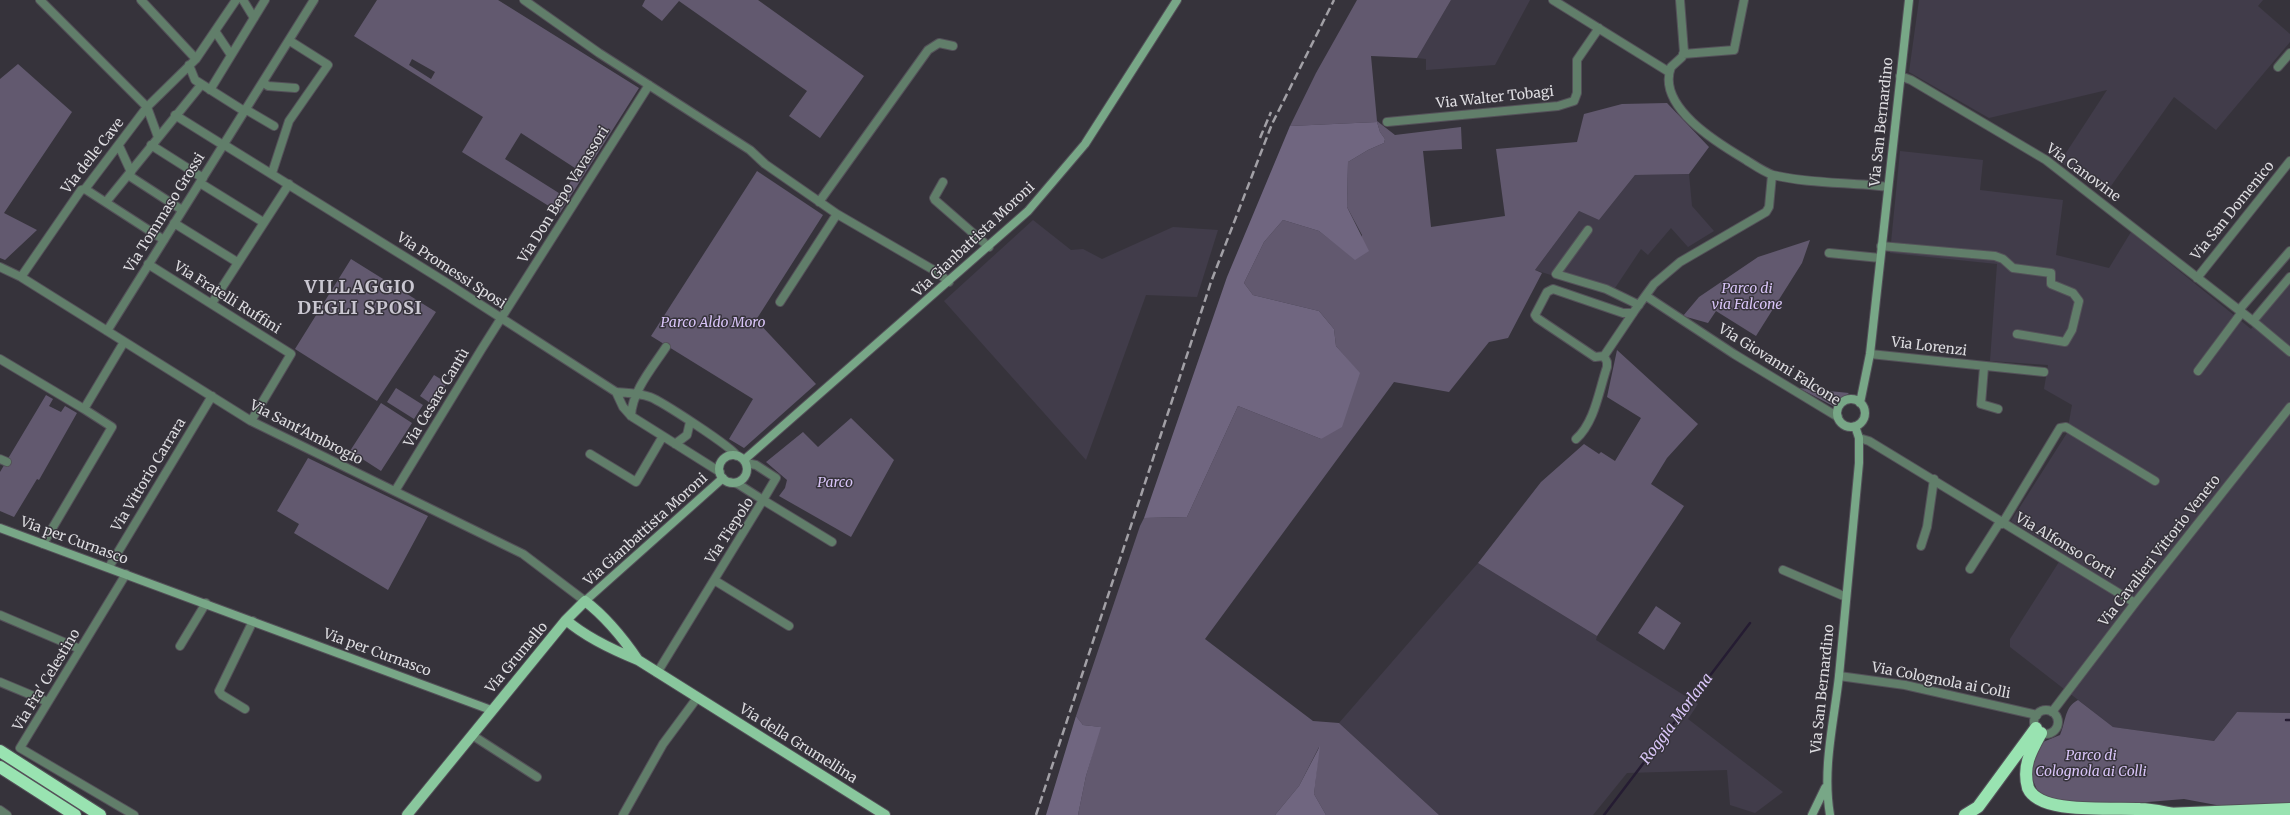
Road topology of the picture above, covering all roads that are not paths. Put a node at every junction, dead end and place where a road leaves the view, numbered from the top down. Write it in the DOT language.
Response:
graph roads {
  1 [pos="40,0"];
  2 [pos="141,0"];
  3 [pos="236,0"];
  4 [pos="243,0"];
  5 [pos="265,0"];
  6 [pos="314,0"];
  7 [pos="524,0"];
  8 [pos="1177,0"];
  9 [pos="1553,0"];
  10 [pos="1680,0"];
  11 [pos="1744,0"];
  12 [pos="1909,0"];
  13 [pos="254,18"];
  14 [pos="1598,28"];
  15 [pos="215,31"];
  16 [pos="290,41"];
  17 [pos="953,46"];
  18 [pos="2290,53"];
  19 [pos="1683,54"];
  20 [pos="231,55"];
  21 [pos="196,59"];
  22 [pos="189,65"];
  23 [pos="2278,67"];
  24 [pos="1669,72"];
  25 [pos="1900,76"];
  26 [pos="263,82"];
  27 [pos="201,85"];
  28 [pos="649,85"];
  29 [pos="295,88"];
  30 [pos="210,90"];
  31 [pos="147,107"];
  32 [pos="245,110"];
  33 [pos="176,115"];
  34 [pos="1387,122"];
  35 [pos="274,126"];
  36 [pos="158,137"];
  37 [pos="223,144"];
  38 [pos="151,145"];
  39 [pos="120,148"];
  40 [pos="2290,161"];
  41 [pos="129,173"];
  42 [pos="272,173"];
  43 [pos="1772,174"];
  44 [pos="202,181"];
  45 [pos="943,182"];
  46 [pos="289,184"];
  47 [pos="1888,187"];
  48 [pos="85,189"];
  49 [pos="106,202"];
  50 [pos="819,202"];
  51 [pos="182,210"];
  52 [pos="837,214"];
  53 [pos="263,222"];
  54 [pos="174,223"];
  55 [pos="1588,230"];
  56 [pos="164,240"];
  57 [pos="986,244"];
  58 [pos="1881,246"];
  59 [pos="2290,251"];
  60 [pos="1830,253"];
  61 [pos="1880,258"];
  62 [pos="237,262"];
  63 [pos="148,264"];
  64 [pos="0,267"];
  65 [pos="21,277"];
  66 [pos="2290,277"];
  67 [pos="2197,278"];
  68 [pos="949,282"];
  69 [pos="1646,296"];
  70 [pos="780,302"];
  71 [pos="212,303"];
  72 [pos="1639,305"];
  73 [pos="2241,311"];
  74 [pos="1633,313"];
  75 [pos="502,319"];
  76 [pos="2253,321"];
  77 [pos="107,331"];
  78 [pos="2017,334"];
  79 [pos="124,342"];
  80 [pos="666,346"];
  81 [pos="2290,352"];
  82 [pos="1870,354"];
  83 [pos="1604,356"];
  84 [pos="0,360"];
  85 [pos="1984,366"];
  86 [pos="2198,371"];
  87 [pos="2044,372"];
  88 [pos="616,392"];
  89 [pos="638,394"];
  90 [pos="212,396"];
  91 [pos="1860,403"];
  92 [pos="2290,407"];
  93 [pos="1998,409"];
  94 [pos="84,410"];
  95 [pos="631,416"];
  96 [pos="1838,417"];
  97 [pos="251,421"];
  98 [pos="690,422"];
  99 [pos="1855,426"];
  100 [pos="663,436"];
  101 [pos="1859,438"];
  102 [pos="1576,439"];
  103 [pos="675,444"];
  104 [pos="590,454"];
  105 [pos="737,456"];
  106 [pos="745,462"];
  107 [pos="725,478"];
  108 [pos="1934,479"];
  109 [pos="2155,481"];
  110 [pos="395,491"];
  111 [pos="763,500"];
  112 [pos="2001,523"];
  113 [pos="0,528"];
  114 [pos="832,542"];
  115 [pos="43,544"];
  116 [pos="1920,546"];
  117 [pos="109,567"];
  118 [pos="1970,569"];
  119 [pos="1783,570"];
  120 [pos="126,574"];
  121 [pos="714,580"];
  122 [pos="1846,597"];
  123 [pos="585,601"];
  124 [pos="206,603"];
  125 [pos="2135,603"];
  126 [pos="0,615"];
  127 [pos="566,620"];
  128 [pos="253,621"];
  129 [pos="789,626"];
  130 [pos="180,646"];
  131 [pos="80,649"];
  132 [pos="638,660"];
  133 [pos="657,674"];
  134 [pos="1839,676"];
  135 [pos="0,682"];
  136 [pos="697,698"];
  137 [pos="48,702"];
  138 [pos="245,709"];
  139 [pos="491,710"];
  140 [pos="2052,712"];
  141 [pos="2037,715"];
  142 [pos="2039,731"];
  143 [pos="472,735"];
  144 [pos="0,751"];
  145 [pos="0,767"];
  146 [pos="0,771"];
  147 [pos="537,777"];
  148 [pos="1826,784"];
  149 [pos="62,806"];
  150 [pos="2290,809"];
  151 [pos="0,810"];
  152 [pos="2174,814"];
  153 [pos="7,815"];
  154 [pos="75,815"];
  155 [pos="100,815"];
  156 [pos="134,815"];
  157 [pos="406,815"];
  158 [pos="623,815"];
  159 [pos="885,815"];
  160 [pos="1812,815"];
  161 [pos="1830,815"];
  162 [pos="1965,815"];
  163 [pos="2139,815"];
  1 -- 31 [label="street"];
  2 -- 21 [label="street"];
  3 -- 15 [label="street, Via delle Cave"];
  4 -- 13 [label="street"];
  5 -- 13 [label="street"];
  6 -- 16 [label="street, Via Tommaso Grossi"];
  7 -- 28 [label="street"];
  8 -- 57 [label="main road, Via Gianbattista Moroni"];
  9 -- 14 [label="street"];
  10 -- 19 [label="street"];
  11 -- 19 [label="street"];
  12 -- 25 [label="main road, Via San Bernardino"];
  13 -- 20 [label="street"];
  14 -- 24 [label="street"];
  14 -- 34 [label="street, Via Walter Tobagi"];
  15 -- 20 [label="street"];
  15 -- 21 [label="street, Via delle Cave"];
  16 -- 26 [label="street, Via Tommaso Grossi"];
  16 -- 42 [label="street"];
  17 -- 50 [label="street"];
  18 -- 23 [label="street"];
  19 -- 24 [label="street"];
  20 -- 30 [label="street"];
  21 -- 22 [label="street, Via delle Cave"];
  22 -- 27 [label="street"];
  22 -- 31 [label="street, Via delle Cave"];
  24 -- 43 [label="street"];
  25 -- 47 [label="main road, Via San Bernardino"];
  25 -- 67 [label="street, Via Canovine"];
  26 -- 29 [label="street"];
  26 -- 32 [label="street, Via Tommaso Grossi"];
  27 -- 30 [label="street"];
  27 -- 33 [label="street"];
  28 -- 50 [label="street"];
  28 -- 75 [label="street, Via Don Bepo Vavassori"];
  30 -- 32 [label="street"];
  31 -- 36 [label="street"];
  31 -- 48 [label="street, Via delle Cave"];
  32 -- 35 [label="street"];
  32 -- 37 [label="street, Via Tommaso Grossi"];
  33 -- 36 [label="street"];
  33 -- 37 [label="street, Via Promessi Sposi"];
  36 -- 38 [label="street"];
  37 -- 42 [label="street, Via Promessi Sposi"];
  37 -- 44 [label="street, Via Tommaso Grossi"];
  38 -- 41 [label="street"];
  38 -- 44 [label="street"];
  39 -- 41 [label="street"];
  40 -- 67 [label="street, Via San Domenico"];
  41 -- 49 [label="street"];
  41 -- 51 [label="street"];
  42 -- 46 [label="street, Via Promessi Sposi"];
  43 -- 47 [label="street"];
  43 -- 69 [label="street"];
  44 -- 51 [label="street, Via Tommaso Grossi"];
  44 -- 53 [label="street"];
  45 -- 57 [label="street, Via Gianbattista Moroni"];
  46 -- 53 [label="street"];
  46 -- 75 [label="street, Via Promessi Sposi"];
  47 -- 58 [label="main road, Via San Bernardino"];
  48 -- 49 [label="street"];
  48 -- 65 [label="street, Via delle Cave"];
  49 -- 56 [label="street"];
  50 -- 52 [label="street"];
  51 -- 54 [label="street, Via Tommaso Grossi"];
  52 -- 68 [label="street"];
  52 -- 70 [label="street"];
  53 -- 62 [label="street"];
  54 -- 56 [label="street, Via Tommaso Grossi"];
  54 -- 62 [label="street"];
  55 -- 72 [label="street"];
  56 -- 63 [label="street, Via Tommaso Grossi"];
  57 -- 68 [label="main road, Via Gianbattista Moroni"];
  58 -- 61 [label="main road, Via San Bernardino"];
  58 -- 78 [label="street"];
  59 -- 73 [label="street"];
  60 -- 61 [label="street"];
  61 -- 82 [label="main road, Via San Bernardino"];
  62 -- 71 [label="street"];
  63 -- 71 [label="street, Via Fratelli Ruffini"];
  63 -- 77 [label="street, Via Tommaso Grossi"];
  64 -- 65 [label="street, Via Sant'Ambrogio"];
  65 -- 77 [label="street, Via Sant'Ambrogio"];
  66 -- 76 [label="street"];
  67 -- 73 [label="street, Via Canovine"];
  68 -- 106 [label="main road, Via Gianbattista Moroni"];
  69 -- 72 [label="street"];
  69 -- 96 [label="street, Via Giovanni Falcone"];
  71 -- 97 [label="street, Via Fratelli Ruffini"];
  72 -- 74 [label="street"];
  73 -- 76 [label="street, Via Canovine"];
  73 -- 86 [label="street"];
  74 -- 83 [label="street"];
  74 -- 83 [label="street"];
  75 -- 88 [label="street, Via Promessi Sposi"];
  75 -- 110 [label="street, Via Cesare Cantù"];
  76 -- 81 [label="street, Via Canovine"];
  77 -- 79 [label="street, Via Sant'Ambrogio"];
  79 -- 90 [label="street, Via Sant'Ambrogio"];
  79 -- 94 [label="street"];
  80 -- 89 [label="street"];
  82 -- 85 [label="street, Via Lorenzi"];
  82 -- 91 [label="main road, Via San Bernardino"];
  83 -- 102 [label="street"];
  84 -- 94 [label="street"];
  85 -- 87 [label="street, Via Lorenzi"];
  85 -- 93 [label="street, Via Lorenzi"];
  88 -- 89 [label="street, Via Promessi Sposi"];
  88 -- 95 [label="street, Via Promessi Sposi"];
  89 -- 95 [label="street"];
  89 -- 98 [label="street, Via Promessi Sposi"];
  90 -- 97 [label="street, Via Sant'Ambrogio"];
  90 -- 117 [label="street, Via Vittorio Carrara"];
  91 -- 96 [label="main road"];
  91 -- 99 [label="main road, Via San Bernardino"];
  92 -- 125 [label="street, Via Cavalieri Vittorio Veneto"];
  94 -- 115 [label="street"];
  95 -- 100 [label="street, Via Promessi Sposi"];
  96 -- 99 [label="main road"];
  97 -- 110 [label="street, Via Sant'Ambrogio"];
  98 -- 103 [label="street"];
  98 -- 105 [label="street, Via Promessi Sposi"];
  99 -- 101 [label="main road, Via San Bernardino"];
  100 -- 103 [label="street, Via Promessi Sposi"];
  100 -- 104 [label="street"];
  101 -- 108 [label="street, Via Alfonso Corti"];
  101 -- 122 [label="main road, Via San Bernardino"];
  103 -- 107 [label="street, Via Promessi Sposi"];
  105 -- 106 [label="main road"];
  105 -- 107 [label="main road, Via Gianbattista Moroni"];
  106 -- 107 [label="main road, Via Gianbattista Moroni"];
  106 -- 111 [label="street"];
  107 -- 111 [label="street, Via Promessi Sposi"];
  107 -- 123 [label="main road, Via Gianbattista Moroni"];
  108 -- 112 [label="street, Via Alfonso Corti"];
  108 -- 116 [label="street"];
  109 -- 112 [label="street, Via Alfonso Corti"];
  110 -- 123 [label="street, Via Sant'Ambrogio"];
  111 -- 114 [label="street, Via Tiepolo"];
  111 -- 121 [label="street, Via Tiepolo"];
  112 -- 118 [label="street, Via Alfonso Corti"];
  112 -- 125 [label="street, Via Alfonso Corti"];
  113 -- 115 [label="main road, Via per Curnasco"];
  115 -- 117 [label="main road, Via per Curnasco"];
  117 -- 120 [label="main road, Via per Curnasco"];
  119 -- 122 [label="street"];
  120 -- 124 [label="main road, Via per Curnasco"];
  120 -- 131 [label="street, Via Fra' Celestino"];
  121 -- 129 [label="street, Via Tiepolo"];
  121 -- 133 [label="street, Via Tiepolo"];
  122 -- 134 [label="main road, Via San Bernardino"];
  123 -- 127 [label="main road, Via Grumello"];
  123 -- 132 [label="main road, Via della Grumellina"];
  124 -- 128 [label="main road, Via per Curnasco"];
  124 -- 130 [label="street"];
  125 -- 140 [label="street, Via Cavalieri Vittorio Veneto"];
  126 -- 131 [label="street"];
  127 -- 132 [label="main road, Via della Grumellina"];
  127 -- 139 [label="main road, Via Grumello"];
  128 -- 138 [label="street"];
  128 -- 139 [label="main road, Via per Curnasco"];
  131 -- 137 [label="street, Via Fra' Celestino"];
  132 -- 133 [label="main road, Via della Grumellina"];
  133 -- 136 [label="main road, Via della Grumellina"];
  134 -- 141 [label="street, Via Colognola ai Colli"];
  134 -- 148 [label="main road, Via San Bernardino"];
  135 -- 137 [label="street"];
  136 -- 158 [label="street"];
  136 -- 159 [label="main road, Via della Grumellina"];
  137 -- 156 [label="street, Via Fra' Celestino"];
  139 -- 143 [label="main road, Via Grumello"];
  140 -- 141 [label="street"];
  140 -- 142 [label="street"];
  141 -- 142 [label="street"];
  142 -- 152 [label="highway"];
  142 -- 162 [label="highway"];
  143 -- 147 [label="street"];
  143 -- 157 [label="main road, Via Grumello"];
  144 -- 155 [label="highway"];
  145 -- 149 [label="highway"];
  146 -- 149 [label="highway"];
  148 -- 160 [label="main road, Via San Bernardino"];
  148 -- 161 [label="main road, Via San Bernardino"];
  149 -- 154 [label="highway"];
  150 -- 152 [label="highway"];
  151 -- 153 [label="street"];
  152 -- 163 [label="highway"];
}
